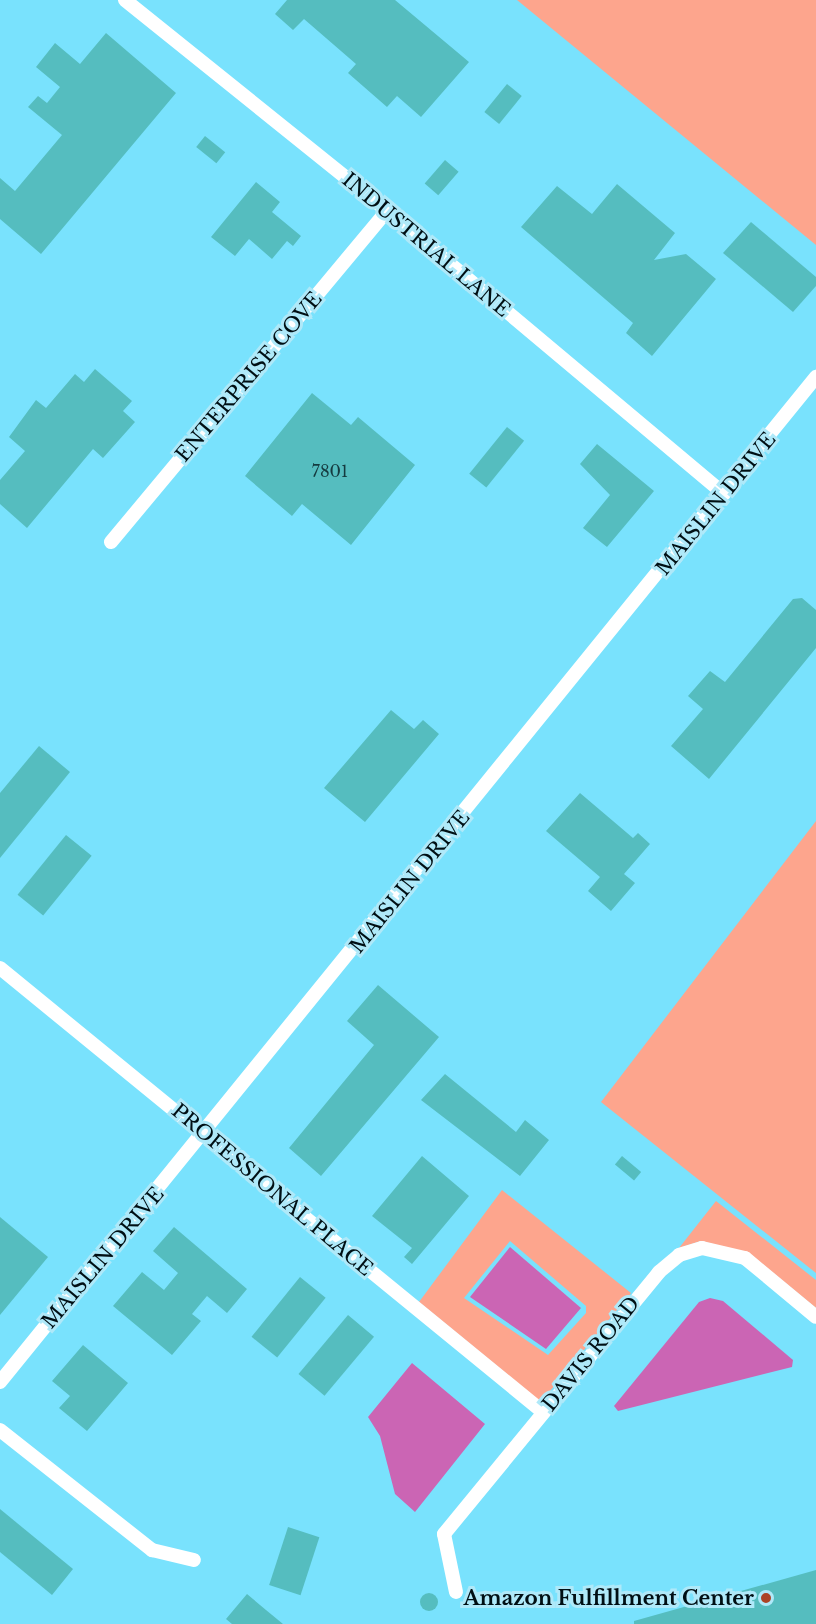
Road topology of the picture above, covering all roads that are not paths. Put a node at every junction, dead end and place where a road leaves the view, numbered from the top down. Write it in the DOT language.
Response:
graph roads {
  1 [pos="125,0"];
  2 [pos="387,211"];
  3 [pos="816,377"];
  4 [pos="724,494"];
  5 [pos="111,542"];
  6 [pos="0,968"];
  7 [pos="206,1135"];
  8 [pos="816,1317"];
  9 [pos="0,1382"];
  10 [pos="543,1412"];
  11 [pos="0,1430"];
  12 [pos="194,1560"];
  13 [pos="456,1592"];
  1 -- 2 [label="street, INDUSTRIAL LANE"];
  2 -- 4 [label="street, INDUSTRIAL LANE"];
  2 -- 5 [label="street, ENTERPRISE COVE"];
  3 -- 4 [label="street, MAISLIN DRIVE"];
  4 -- 7 [label="street, MAISLIN DRIVE"];
  6 -- 7 [label="street, PROFESSIONAL PLACE"];
  7 -- 9 [label="street, MAISLIN DRIVE"];
  7 -- 10 [label="street, PROFESSIONAL PLACE"];
  8 -- 10 [label="street, DAVIS ROAD"];
  10 -- 13 [label="street, DAVIS ROAD"];
  11 -- 12 [label="street"];
}
